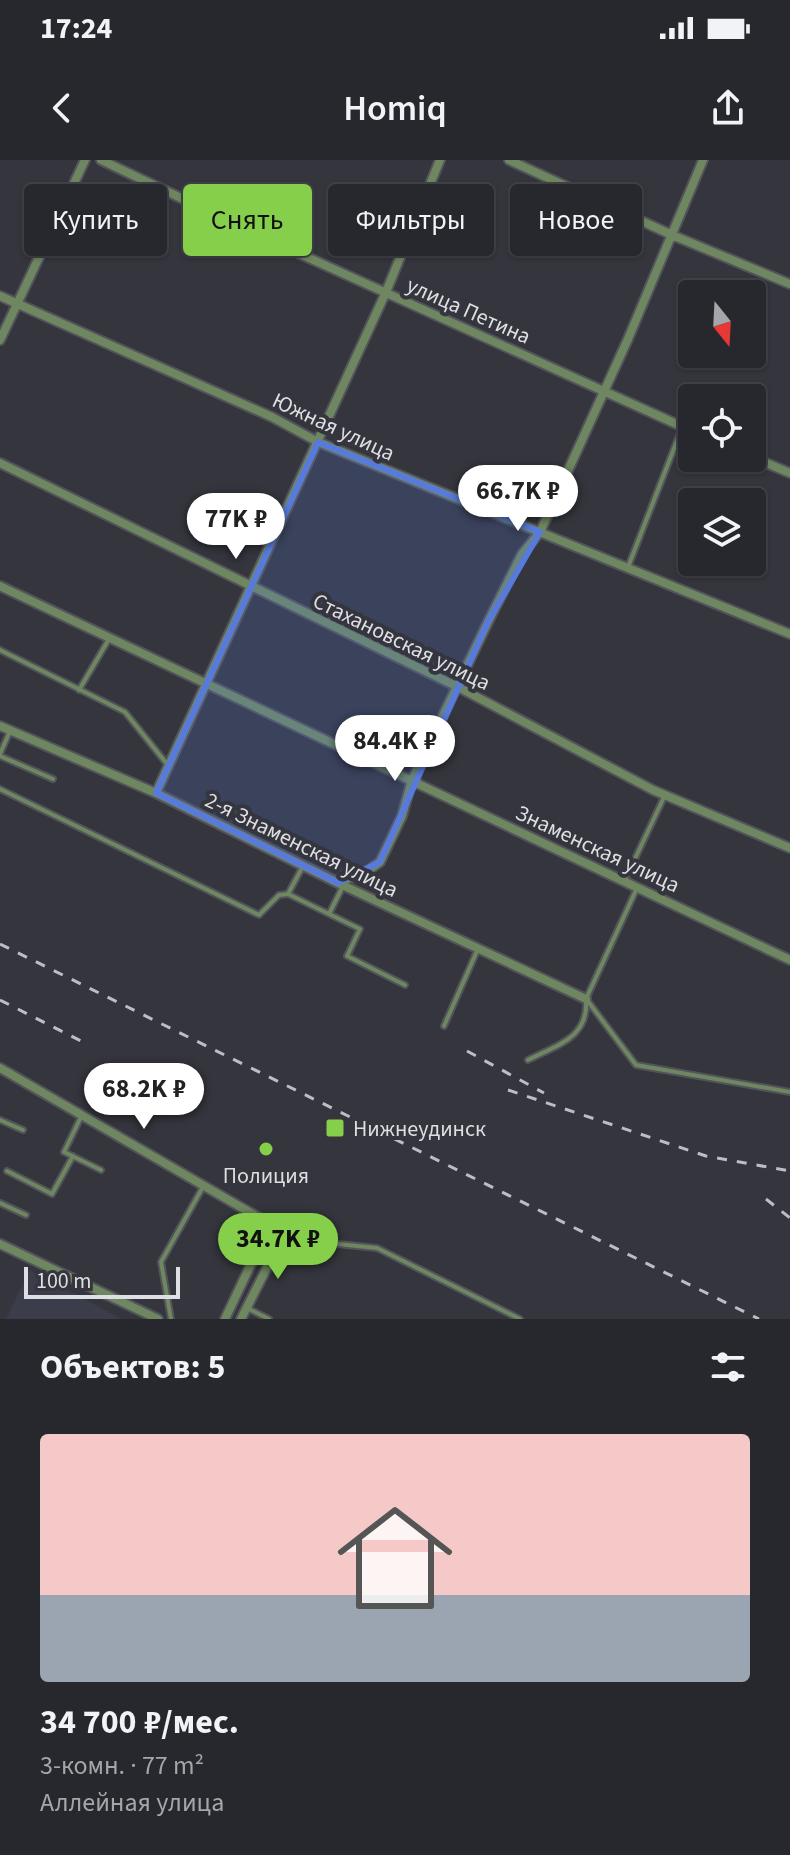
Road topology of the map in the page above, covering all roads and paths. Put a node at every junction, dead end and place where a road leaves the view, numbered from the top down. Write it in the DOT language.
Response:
graph roads {
  1 [pos="85,160"];
  2 [pos="101,160"];
  3 [pos="440,160"];
  4 [pos="509,160"];
  5 [pos="703,160"];
  6 [pos="672,235"];
  7 [pos="790,284"];
  8 [pos="386,292"];
  9 [pos="0,296"];
  10 [pos="17,304"];
  11 [pos="0,340"];
  12 [pos="604,391"];
  13 [pos="678,425"];
  14 [pos="678,437"];
  15 [pos="318,442"];
  16 [pos="0,463"];
  17 [pos="766,463"];
  18 [pos="790,473"];
  19 [pos="540,532"];
  20 [pos="628,567"];
  21 [pos="0,586"];
  22 [pos="251,586"];
  23 [pos="790,634"];
  24 [pos="110,637"];
  25 [pos="0,650"];
  26 [pos="204,683"];
  27 [pos="458,687"];
  28 [pos="79,690"];
  29 [pos="0,726"];
  30 [pos="10,731"];
  31 [pos="0,755"];
  32 [pos="169,766"];
  33 [pos="53,779"];
  34 [pos="412,780"];
  35 [pos="0,789"];
  36 [pos="156,793"];
  37 [pos="665,795"];
  38 [pos="790,848"];
  39 [pos="303,866"];
  40 [pos="625,880"];
  41 [pos="340,884"];
  42 [pos="638,886"];
  43 [pos="288,894"];
  44 [pos="329,914"];
  45 [pos="478,948"];
  46 [pos="790,960"];
  47 [pos="405,985"];
  48 [pos="586,999"];
  49 [pos="444,1026"];
  50 [pos="528,1060"];
  51 [pos="0,1068"];
  52 [pos="790,1092"];
  53 [pos="82,1115"];
  54 [pos="0,1120"];
  55 [pos="23,1130"];
  56 [pos="73,1156"];
  57 [pos="101,1170"];
  58 [pos="7,1171"];
  59 [pos="205,1185"];
  60 [pos="0,1203"];
  61 [pos="26,1215"];
  62 [pos="270,1224"];
  63 [pos="286,1230"];
  64 [pos="0,1244"];
  65 [pos="247,1308"];
  66 [pos="158,1319"];
  67 [pos="171,1319"];
  68 [pos="225,1319"];
  69 [pos="241,1319"];
  70 [pos="269,1319"];
  71 [pos="520,1319"];
  1 -- 10 [label="street"];
  2 -- 8 [label="street, улица Петина"];
  3 -- 8 [label="street"];
  4 -- 6 [label="street"];
  5 -- 6 [label="street"];
  6 -- 7 [label="street"];
  6 -- 12 [label="street"];
  8 -- 12 [label="street, улица Петина"];
  8 -- 15 [label="street"];
  9 -- 10 [label="street, Южная улица"];
  10 -- 11 [label="street"];
  10 -- 15 [label="street, Южная улица"];
  12 -- 13 [label="street, улица Петина"];
  12 -- 19 [label="street"];
  14 -- 20 [label="lane"];
  15 -- 19 [label="street, Южная улица"];
  15 -- 22 [label="street"];
  16 -- 22 [label="street, Стахановская улица"];
  17 -- 18 [label="street"];
  19 -- 20 [label="street, Южная улица"];
  19 -- 27 [label="street"];
  20 -- 23 [label="street, Южная улица"];
  21 -- 24 [label="street, Знаменская улица"];
  22 -- 26 [label="street"];
  22 -- 27 [label="street, Стахановская улица"];
  24 -- 26 [label="street, Знаменская улица"];
  24 -- 28 [label="lane"];
  25 -- 28 [label="lane"];
  26 -- 32 [label="street"];
  26 -- 34 [label="street, Знаменская улица"];
  27 -- 34 [label="street"];
  27 -- 37 [label="street, Стахановская улица"];
  28 -- 32 [label="lane"];
  29 -- 30 [label="street, 2-я Знаменская улица"];
  30 -- 31 [label="lane"];
  30 -- 36 [label="street, 2-я Знаменская улица"];
  31 -- 33 [label="lane"];
  32 -- 36 [label="street"];
  34 -- 40 [label="street, Знаменская улица"];
  34 -- 41 [label="street"];
  35 -- 43 [label="lane"];
  36 -- 39 [label="street, 2-я Знаменская улица"];
  37 -- 38 [label="street, Стахановская улица"];
  37 -- 40 [label="lane"];
  39 -- 41 [label="street, 2-я Знаменская улица"];
  39 -- 43 [label="lane"];
  40 -- 42 [label="street, Знаменская улица"];
  41 -- 44 [label="lane"];
  41 -- 45 [label="street, 2-я Знаменская улица"];
  42 -- 46 [label="street, Знаменская улица"];
  42 -- 48 [label="lane"];
  43 -- 44 [label="lane"];
  44 -- 47 [label="lane"];
  45 -- 48 [label="street, 2-я Знаменская улица"];
  45 -- 49 [label="lane"];
  48 -- 50 [label="lane"];
  48 -- 52 [label="lane"];
  51 -- 53 [label="street"];
  53 -- 56 [label="lane"];
  53 -- 59 [label="street"];
  54 -- 55 [label="lane"];
  56 -- 57 [label="lane"];
  56 -- 58 [label="lane"];
  59 -- 62 [label="street"];
  59 -- 67 [label="lane"];
  60 -- 61 [label="lane"];
  62 -- 63 [label="street"];
  62 -- 68 [label="street"];
  63 -- 65 [label="street"];
  63 -- 71 [label="lane"];
  64 -- 66 [label="street"];
  65 -- 69 [label="street"];
  65 -- 70 [label="lane"];
}
